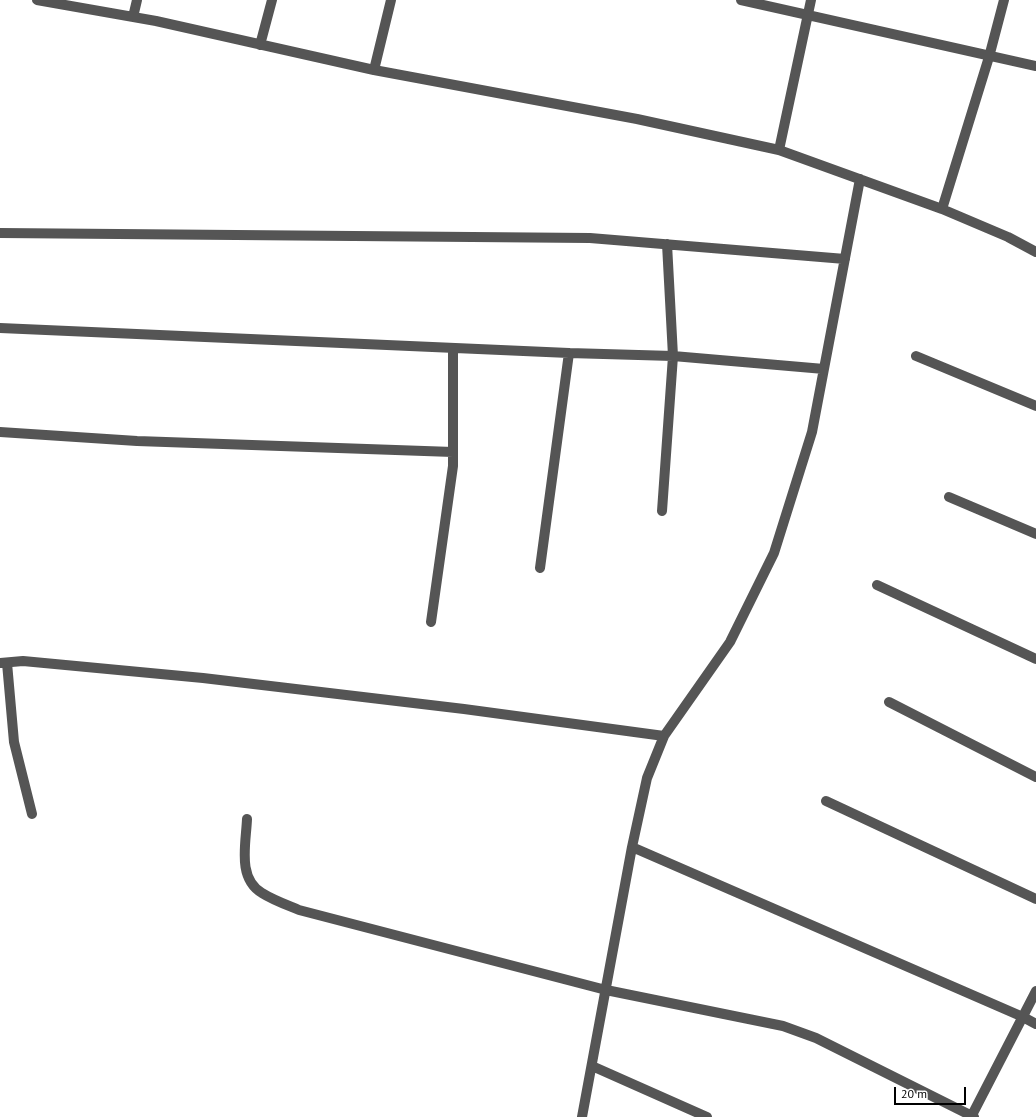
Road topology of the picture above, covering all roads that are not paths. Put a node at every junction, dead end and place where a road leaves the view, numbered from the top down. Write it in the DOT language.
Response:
graph roads {
  1 [pos="37,0"];
  2 [pos="137,0"];
  3 [pos="272,0"];
  4 [pos="391,0"];
  5 [pos="741,0"];
  6 [pos="811,0"];
  7 [pos="1004,0"];
  8 [pos="808,16"];
  9 [pos="133,17"];
  10 [pos="260,44"];
  11 [pos="989,56"];
  12 [pos="1036,66"];
  13 [pos="374,70"];
  14 [pos="779,150"];
  15 [pos="860,179"];
  16 [pos="942,209"];
  17 [pos="0,233"];
  18 [pos="667,244"];
  19 [pos="1036,252"];
  20 [pos="845,259"];
  21 [pos="0,328"];
  22 [pos="453,348"];
  23 [pos="570,353"];
  24 [pos="673,356"];
  25 [pos="916,356"];
  26 [pos="824,369"];
  27 [pos="1036,406"];
  28 [pos="0,432"];
  29 [pos="453,452"];
  30 [pos="949,497"];
  31 [pos="662,511"];
  32 [pos="1036,534"];
  33 [pos="540,568"];
  34 [pos="877,585"];
  35 [pos="431,622"];
  36 [pos="1036,659"];
  37 [pos="4,663"];
  38 [pos="889,702"];
  39 [pos="664,736"];
  40 [pos="1036,777"];
  41 [pos="826,800"];
  42 [pos="32,814"];
  43 [pos="247,819"];
  44 [pos="632,847"];
  45 [pos="1036,899"];
  46 [pos="606,990"];
  47 [pos="1036,991"];
  48 [pos="1023,1017"];
  49 [pos="1036,1024"];
  50 [pos="592,1066"];
  51 [pos="582,1117"];
  52 [pos="706,1117"];
  53 [pos="972,1117"];
  1 -- 9 [label="street"];
  2 -- 9 [label="street"];
  3 -- 10 [label="street"];
  4 -- 13 [label="street"];
  5 -- 8 [label="street"];
  6 -- 8 [label="street"];
  7 -- 11 [label="street"];
  8 -- 11 [label="street"];
  8 -- 14 [label="street"];
  9 -- 10 [label="street"];
  10 -- 13 [label="street"];
  11 -- 12 [label="street"];
  11 -- 16 [label="street"];
  13 -- 14 [label="street"];
  14 -- 15 [label="street"];
  15 -- 16 [label="street"];
  15 -- 20 [label="street"];
  16 -- 19 [label="street"];
  17 -- 18 [label="street"];
  18 -- 20 [label="street"];
  18 -- 24 [label="street"];
  20 -- 26 [label="street"];
  21 -- 22 [label="street"];
  22 -- 23 [label="street"];
  22 -- 29 [label="street"];
  23 -- 24 [label="street"];
  23 -- 33 [label="street"];
  24 -- 26 [label="street"];
  24 -- 31 [label="street"];
  25 -- 27 [label="street"];
  26 -- 39 [label="street"];
  28 -- 29 [label="street"];
  29 -- 35 [label="street"];
  30 -- 32 [label="street"];
  34 -- 36 [label="street"];
  37 -- 39 [label="street"];
  37 -- 42 [label="street"];
  38 -- 40 [label="street"];
  39 -- 44 [label="street"];
  41 -- 45 [label="street"];
  43 -- 46 [label="street"];
  44 -- 46 [label="street"];
  44 -- 48 [label="street"];
  46 -- 50 [label="street"];
  46 -- 53 [label="street"];
  47 -- 48 [label="street"];
  48 -- 49 [label="street"];
  48 -- 53 [label="street"];
  50 -- 51 [label="street"];
  50 -- 52 [label="street"];
}
